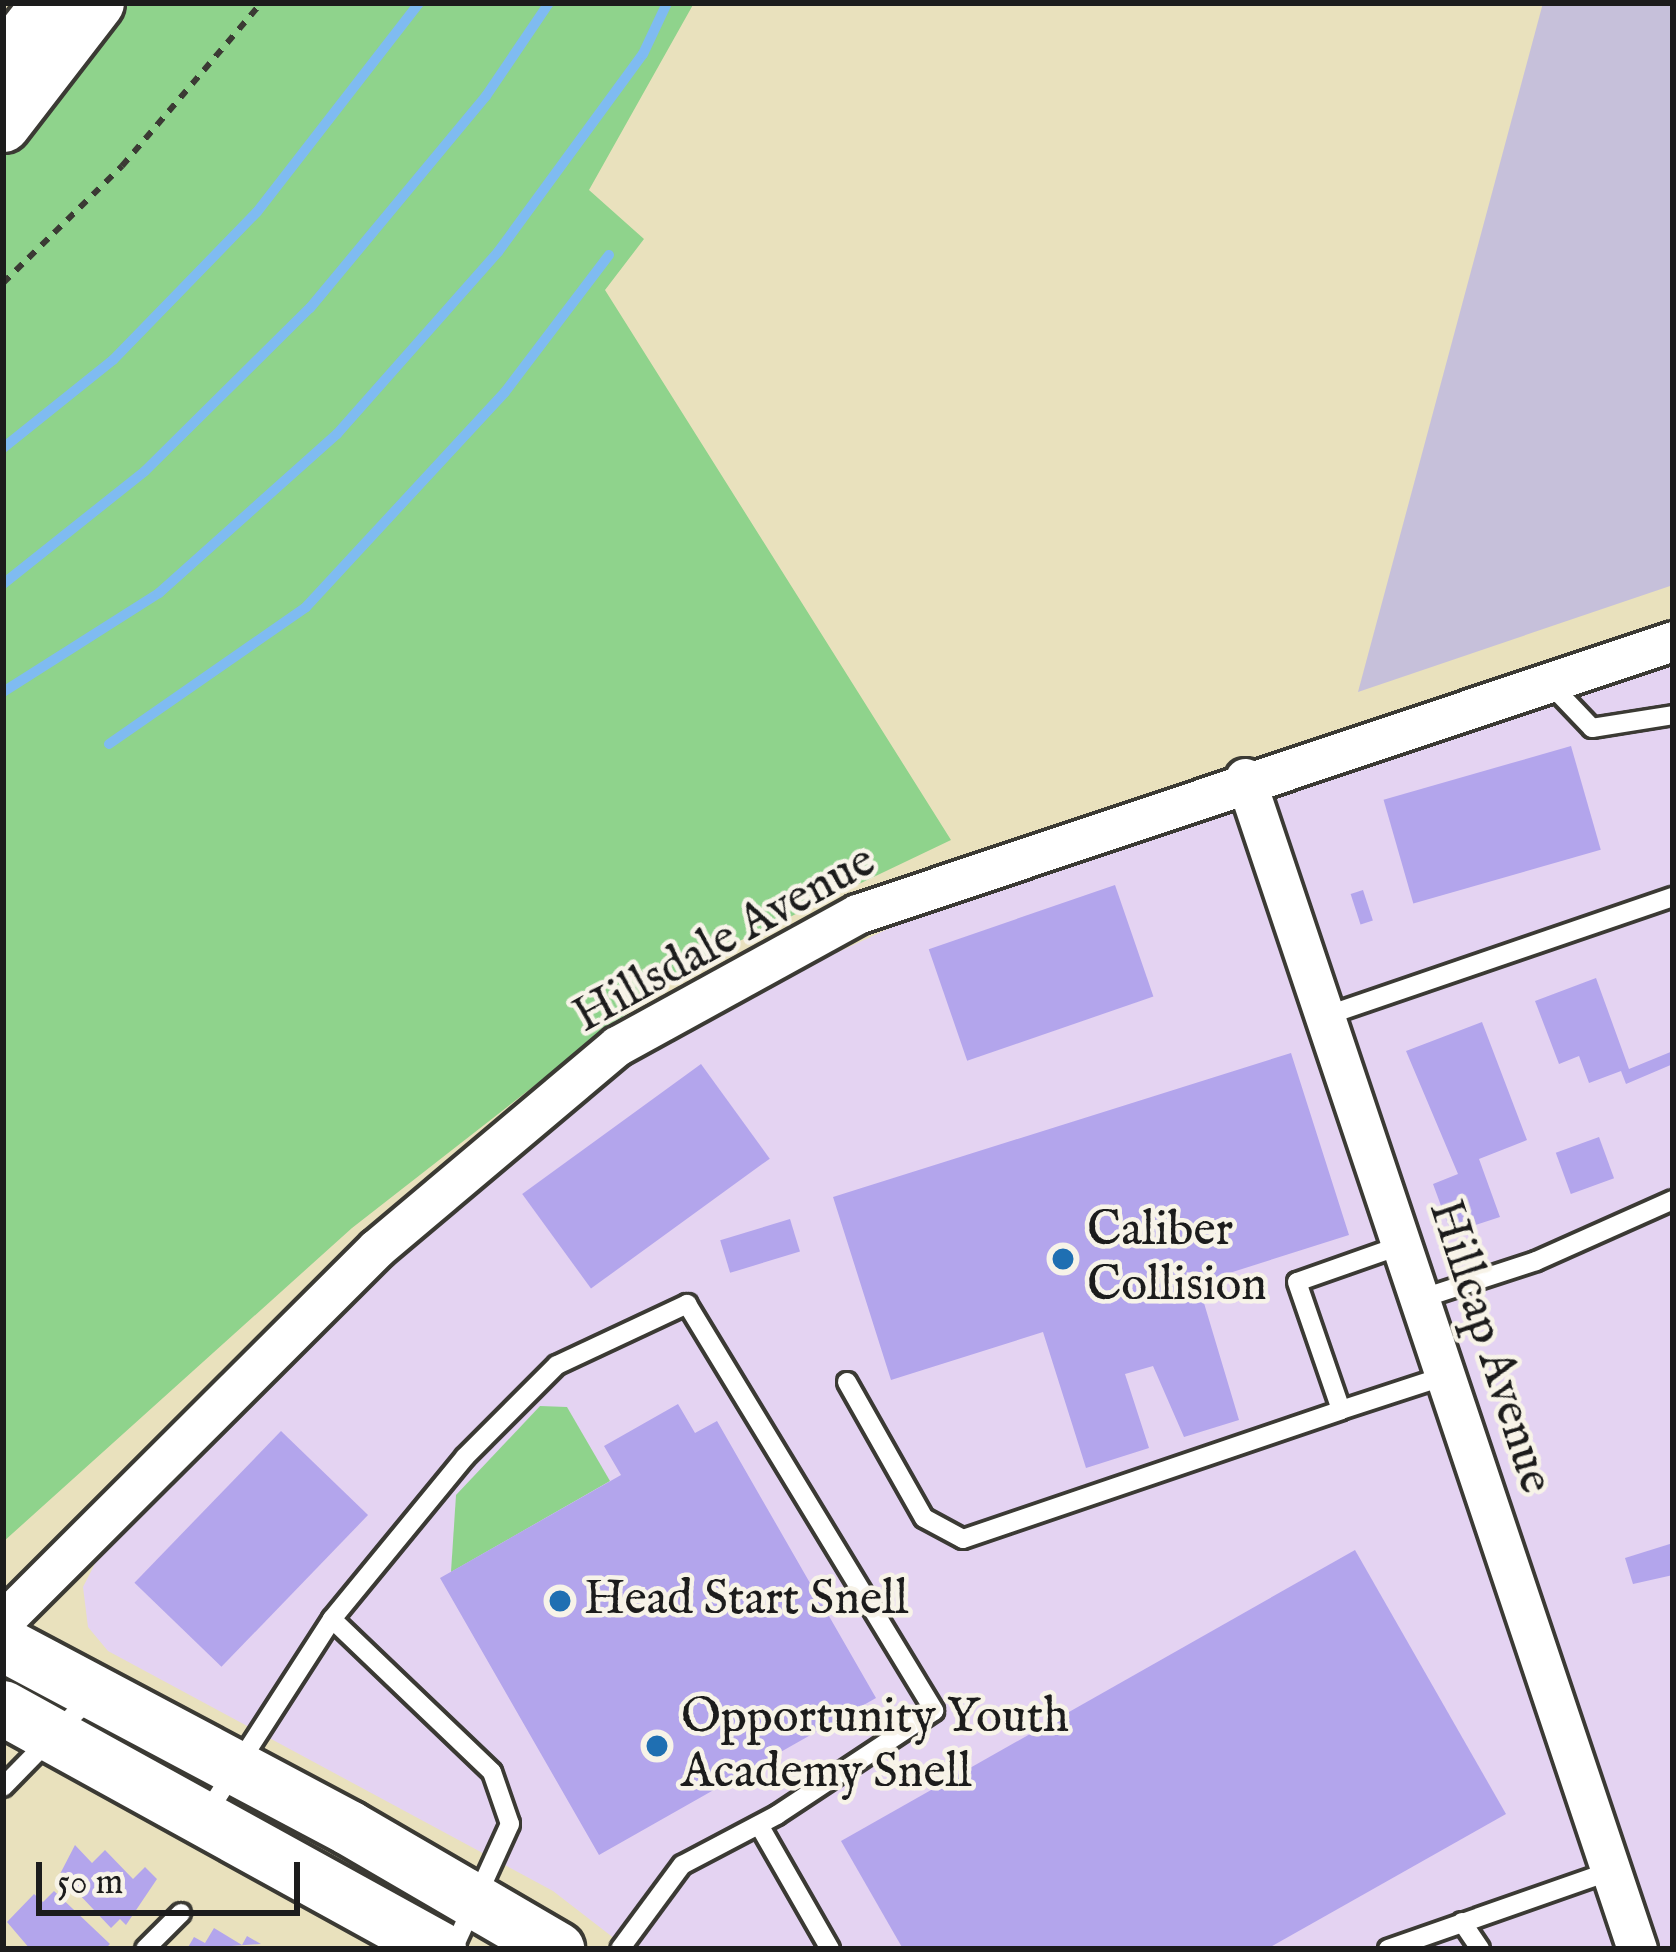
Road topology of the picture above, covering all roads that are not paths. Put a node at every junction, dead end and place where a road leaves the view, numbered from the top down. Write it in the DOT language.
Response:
graph roads {
  1 [pos="50,3"];
  2 [pos="97,3"];
  3 [pos="3,63"];
  4 [pos="3,125"];
  5 [pos="1673,640"];
  6 [pos="1550,684"];
  7 [pos="1673,716"];
  8 [pos="1245,778"];
  9 [pos="1673,897"];
  10 [pos="1324,1016"];
  11 [pos="1673,1200"];
  12 [pos="1402,1245"];
  13 [pos="1420,1299"];
  14 [pos="1445,1376"];
  15 [pos="847,1382"];
  16 [pos="1341,1410"];
  17 [pos="332,1619"];
  18 [pos="3,1621"];
  19 [pos="3,1644"];
  20 [pos="95,1694"];
  21 [pos="3,1708"];
  22 [pos="52,1736"];
  23 [pos="235,1766"];
  24 [pos="3,1787"];
  25 [pos="204,1817"];
  26 [pos="759,1825"];
  27 [pos="1611,1871"];
  28 [pos="476,1900"];
  29 [pos="181,1913"];
  30 [pos="1462,1922"];
  31 [pos="146,1949"];
  32 [pos="439,1949"];
  33 [pos="453,1949"];
  34 [pos="556,1949"];
  35 [pos="620,1949"];
  36 [pos="830,1949"];
  37 [pos="1388,1949"];
  38 [pos="1480,1949"];
  39 [pos="1637,1949"];
  1 -- 3 [label="main road"];
  2 -- 4 [label="main road"];
  5 -- 6 [label="street, Hillsdale Avenue"];
  6 -- 7 [label="lane"];
  6 -- 8 [label="street, Hillsdale Avenue"];
  8 -- 10 [label="street, Hillcap Avenue"];
  8 -- 18 [label="street, Hillsdale Avenue"];
  9 -- 10 [label="lane"];
  10 -- 12 [label="street, Hillcap Avenue"];
  11 -- 13 [label="lane"];
  12 -- 13 [label="street, Hillcap Avenue"];
  12 -- 16 [label="lane"];
  13 -- 14 [label="street, Hillcap Avenue"];
  14 -- 16 [label="lane"];
  14 -- 27 [label="street, Hillcap Avenue"];
  15 -- 16 [label="lane"];
  17 -- 23 [label="lane"];
  17 -- 26 [label="lane"];
  17 -- 28 [label="lane"];
  19 -- 20 [label="main road"];
  20 -- 22 [label="lane"];
  20 -- 23 [label="main road"];
  21 -- 22 [label="main road"];
  22 -- 24 [label="lane"];
  22 -- 25 [label="main road"];
  23 -- 25 [label="lane"];
  23 -- 28 [label="main road"];
  25 -- 32 [label="main road"];
  26 -- 35 [label="lane"];
  26 -- 36 [label="lane"];
  27 -- 30 [label="lane"];
  27 -- 39 [label="street, Hillcap Avenue"];
  28 -- 33 [label="lane"];
  28 -- 34 [label="main road"];
  29 -- 31 [label="lane"];
  30 -- 37 [label="lane"];
  30 -- 38 [label="lane"];
}
